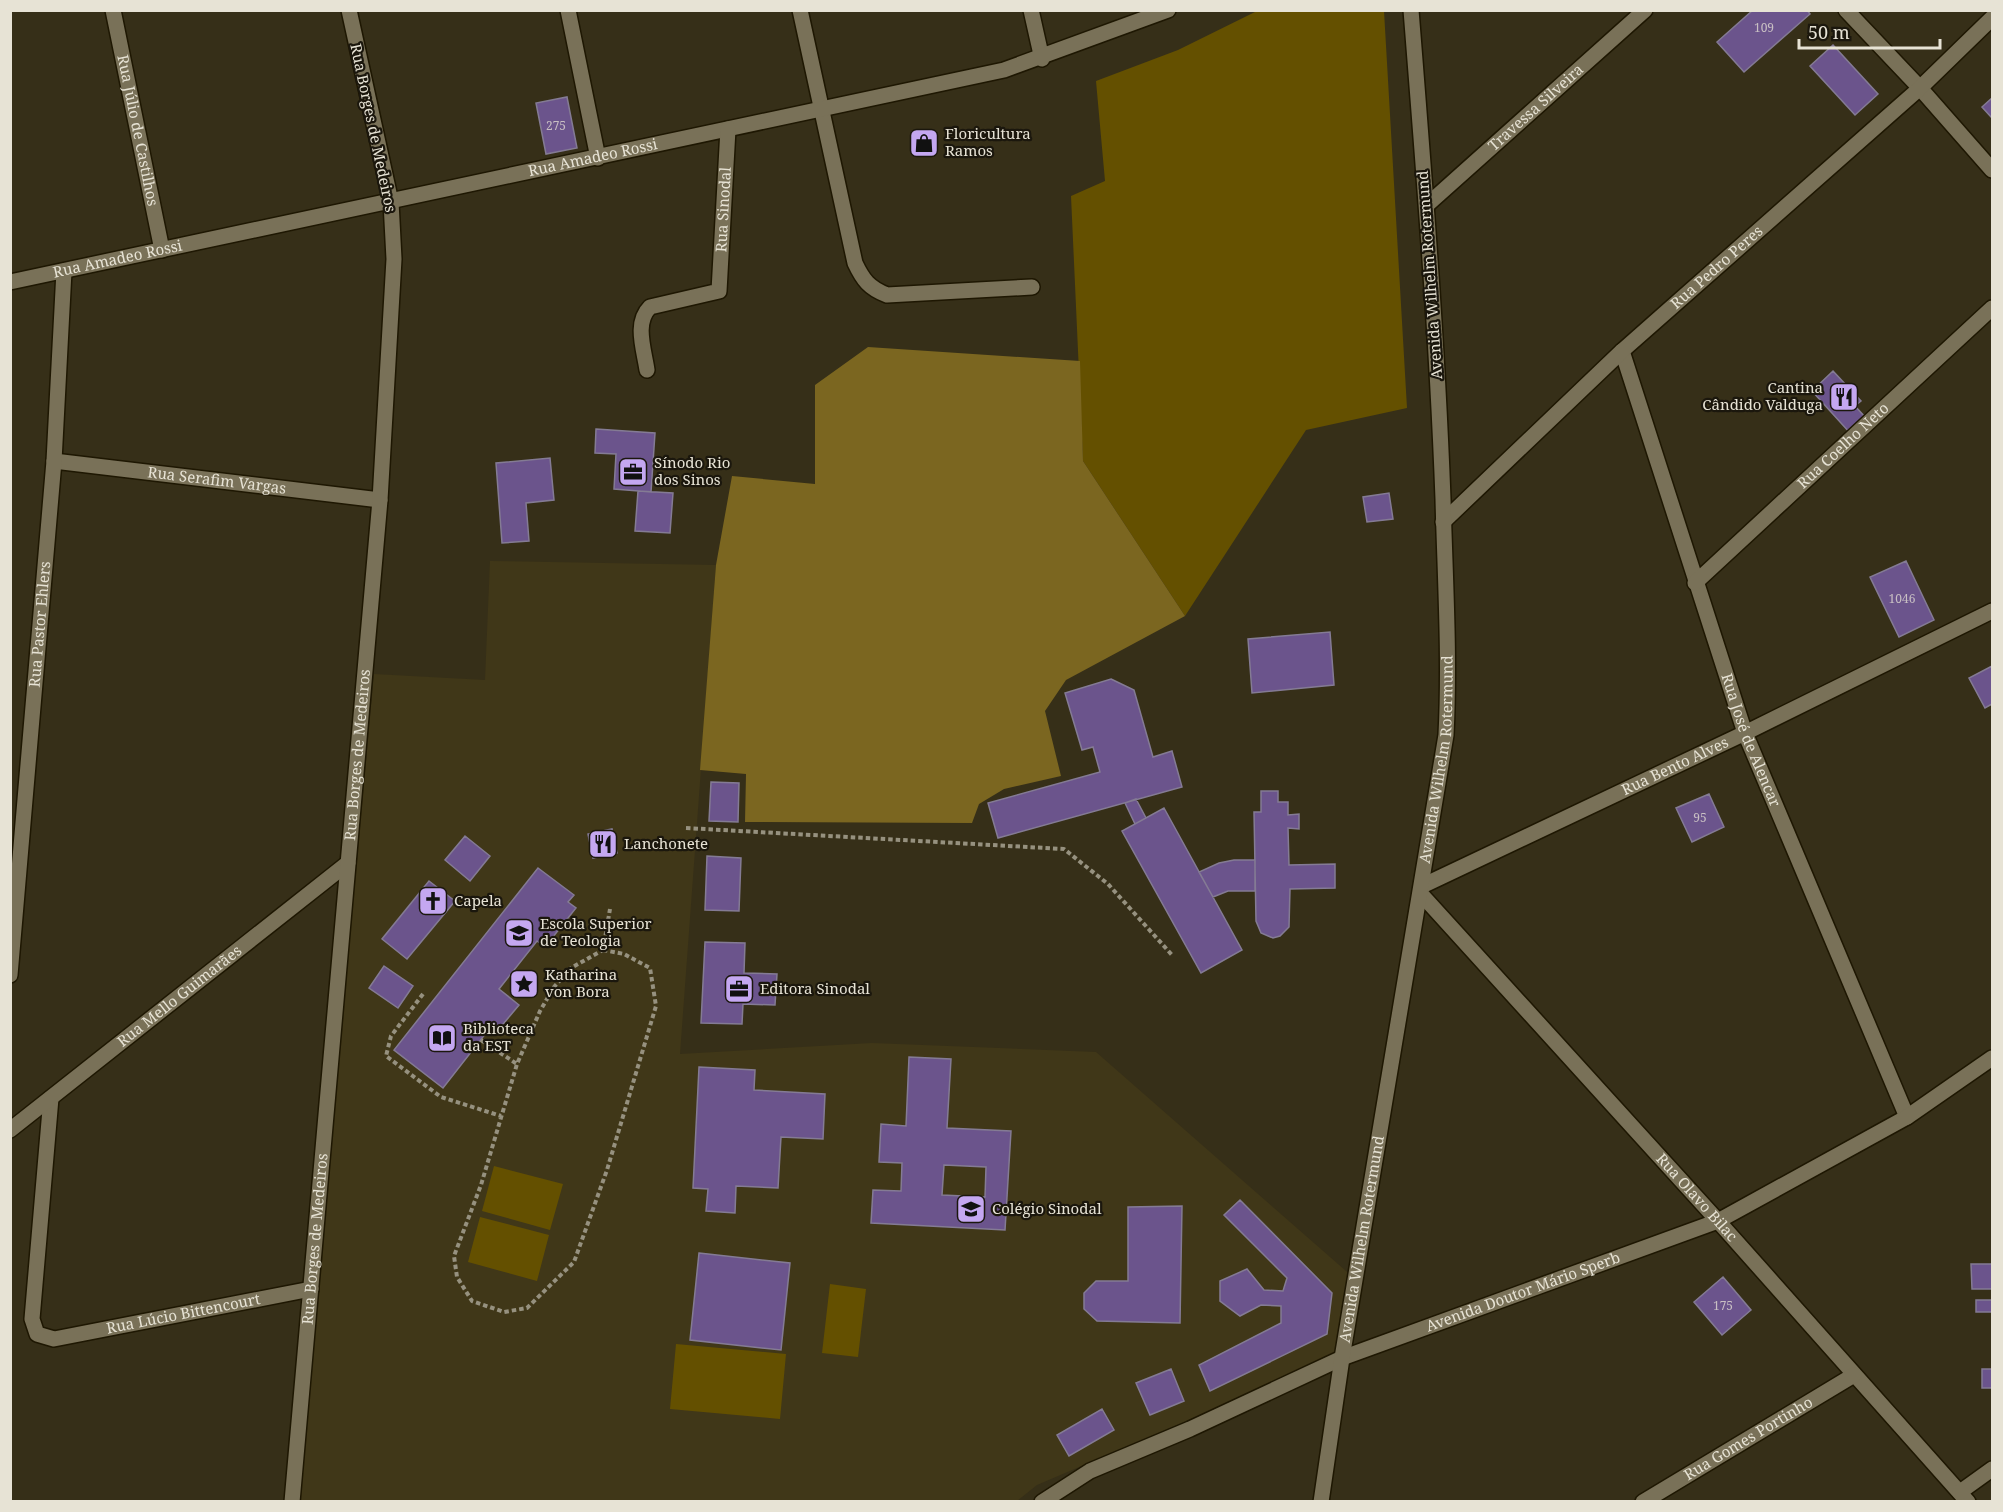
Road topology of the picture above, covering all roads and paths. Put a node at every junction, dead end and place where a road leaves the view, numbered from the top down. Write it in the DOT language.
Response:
graph roads {
  1 [pos="113,10"];
  2 [pos="349,10"];
  3 [pos="568,10"];
  4 [pos="800,10"];
  5 [pos="1031,10"];
  6 [pos="1168,10"];
  7 [pos="1410,10"];
  8 [pos="1645,10"];
  9 [pos="1846,10"];
  10 [pos="1153,13"];
  11 [pos="1992,18"];
  12 [pos="1042,59"];
  13 [pos="1920,88"];
  14 [pos="820,110"];
  15 [pos="728,129"];
  16 [pos="598,159"];
  17 [pos="1992,170"];
  18 [pos="391,202"];
  19 [pos="1427,205"];
  20 [pos="162,250"];
  21 [pos="64,271"];
  22 [pos="10,282"];
  23 [pos="1032,287"];
  24 [pos="1992,308"];
  25 [pos="1622,351"];
  26 [pos="647,369"];
  27 [pos="54,461"];
  28 [pos="380,500"];
  29 [pos="1443,522"];
  30 [pos="1695,583"];
  31 [pos="1992,611"];
  32 [pos="1745,733"];
  33 [pos="686,828"];
  34 [pos="348,863"];
  35 [pos="1422,890"];
  36 [pos="610,909"];
  37 [pos="603,950"];
  38 [pos="1172,956"];
  39 [pos="10,975"];
  40 [pos="423,994"];
  41 [pos="481,1040"];
  42 [pos="1992,1058"];
  43 [pos="517,1064"];
  44 [pos="51,1098"];
  45 [pos="501,1116"];
  46 [pos="1907,1118"];
  47 [pos="10,1130"];
  48 [pos="1718,1221"];
  49 [pos="311,1288"];
  50 [pos="1342,1358"];
  51 [pos="1854,1375"];
  52 [pos="1992,1469"];
  53 [pos="1964,1497"];
  54 [pos="292,1502"];
  55 [pos="1042,1502"];
  56 [pos="1321,1502"];
  57 [pos="1643,1502"];
  1 -- 20 [label="street, Rua Júlio de Castilhos"];
  2 -- 18 [label="street, Rua Borges de Medeiros"];
  3 -- 16 [label="street"];
  4 -- 14 [label="street"];
  5 -- 12 [label="street"];
  6 -- 10 [label="street, Rua Amadeo Rossi"];
  7 -- 19 [label="street, Avenida Wilhelm Rotermund"];
  8 -- 19 [label="street, Travessa Silveira"];
  9 -- 13 [label="street"];
  10 -- 12 [label="street, Rua Amadeo Rossi"];
  11 -- 13 [label="street, Rua Pedro Peres"];
  12 -- 14 [label="street, Rua Amadeo Rossi"];
  13 -- 17 [label="street"];
  13 -- 25 [label="street, Rua Pedro Peres"];
  14 -- 15 [label="street, Rua Amadeo Rossi"];
  14 -- 23 [label="street"];
  15 -- 16 [label="street, Rua Amadeo Rossi"];
  15 -- 26 [label="street, Rua Sinodal"];
  16 -- 18 [label="street, Rua Amadeo Rossi"];
  18 -- 20 [label="street, Rua Amadeo Rossi"];
  18 -- 28 [label="street, Rua Borges de Medeiros"];
  19 -- 29 [label="street, Avenida Wilhelm Rotermund"];
  20 -- 21 [label="street, Rua Amadeo Rossi"];
  21 -- 22 [label="street, Rua Amadeo Rossi"];
  21 -- 27 [label="street, Rua Pastor Ehlers"];
  24 -- 30 [label="street, Rua Coelho Neto"];
  25 -- 29 [label="street, Rua Pedro Peres"];
  25 -- 30 [label="street, Rua José de Alencar"];
  27 -- 28 [label="street, Rua Serafim Vargas"];
  27 -- 39 [label="street, Rua Pastor Ehlers"];
  28 -- 34 [label="street, Rua Borges de Medeiros"];
  29 -- 35 [label="street, Avenida Wilhelm Rotermund"];
  30 -- 32 [label="street, Rua José de Alencar"];
  31 -- 32 [label="street, Rua Bento Alves"];
  32 -- 35 [label="street, Rua Bento Alves"];
  32 -- 46 [label="street, Rua José de Alencar"];
  33 -- 38 [label="path"];
  34 -- 44 [label="street, Rua Mello Guimarães"];
  34 -- 49 [label="street, Rua Borges de Medeiros"];
  35 -- 48 [label="street, Rua Olavo Bilac"];
  35 -- 50 [label="street, Avenida Wilhelm Rotermund"];
  36 -- 37 [label="path"];
  37 -- 43 [label="path"];
  37 -- 45 [label="path"];
  40 -- 45 [label="path"];
  41 -- 43 [label="path"];
  42 -- 46 [label="street, Avenida Doutor Mário Sperb"];
  43 -- 45 [label="path"];
  44 -- 47 [label="street, Rua Mello Guimarães"];
  44 -- 49 [label="street, Rua Lúcio Bittencourt"];
  46 -- 48 [label="street, Avenida Doutor Mário Sperb"];
  48 -- 50 [label="street, Avenida Doutor Mário Sperb"];
  48 -- 51 [label="street, Rua Olavo Bilac"];
  49 -- 54 [label="street, Rua Borges de Medeiros"];
  50 -- 55 [label="street, Avenida Doutor Mário Sperb"];
  50 -- 56 [label="street, Avenida Wilhelm Rotermund"];
  51 -- 53 [label="street, Rua Olavo Bilac"];
  51 -- 57 [label="street, Rua Gomes Portinho"];
  52 -- 53 [label="street"];
}
